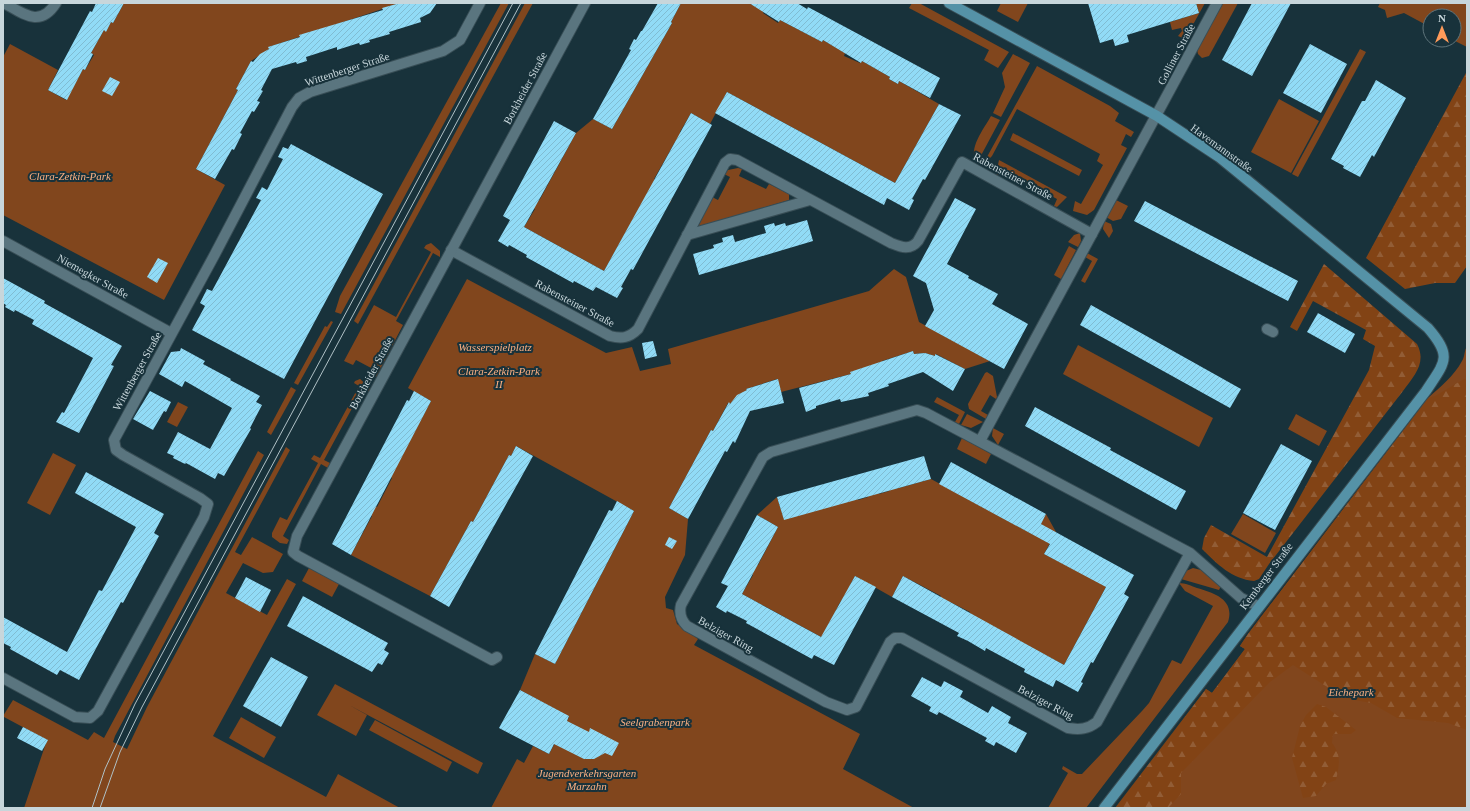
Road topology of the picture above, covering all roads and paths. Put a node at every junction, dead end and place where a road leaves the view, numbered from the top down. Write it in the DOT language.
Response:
graph roads {
  1 [pos="4,3"];
  2 [pos="56,3"];
  3 [pos="480,3"];
  4 [pos="585,3"];
  5 [pos="949,3"];
  6 [pos="1217,3"];
  7 [pos="1157,116"];
  8 [pos="810,200"];
  9 [pos="1092,234"];
  10 [pos="687,235"];
  11 [pos="3,241"];
  12 [pos="451,250"];
  13 [pos="172,333"];
  14 [pos="1444,358"];
  15 [pos="980,441"];
  16 [pos="1190,553"];
  17 [pos="1258,606"];
  18 [pos="497,657"];
  19 [pos="3,678"];
  20 [pos="1104,808"];
  1 -- 2 [label="street"];
  3 -- 13 [label="street, Wittenberger Straße"];
  4 -- 12 [label="street, Borkheider Straße"];
  5 -- 7 [label="main road, Havemannstraße"];
  6 -- 7 [label="street, Golliner Straße"];
  7 -- 9 [label="street"];
  7 -- 14 [label="main road, Havemannstraße"];
  8 -- 9 [label="street, Rabensteiner Straße"];
  8 -- 10 [label="street"];
  8 -- 10 [label="street, Rabensteiner Straße"];
  9 -- 15 [label="street"];
  10 -- 12 [label="street, Rabensteiner Straße"];
  11 -- 13 [label="street, Niemegker Straße"];
  12 -- 18 [label="street, Borkheider Straße"];
  13 -- 19 [label="street, Wittenberger Straße"];
  14 -- 17 [label="main road, Kemberger Straße"];
  15 -- 16 [label="street, Belziger Ring"];
  15 -- 16 [label="street, Belziger Ring"];
  16 -- 17 [label="street, Belziger Ring"];
  17 -- 20 [label="main road, Kemberger Straße"];
}
